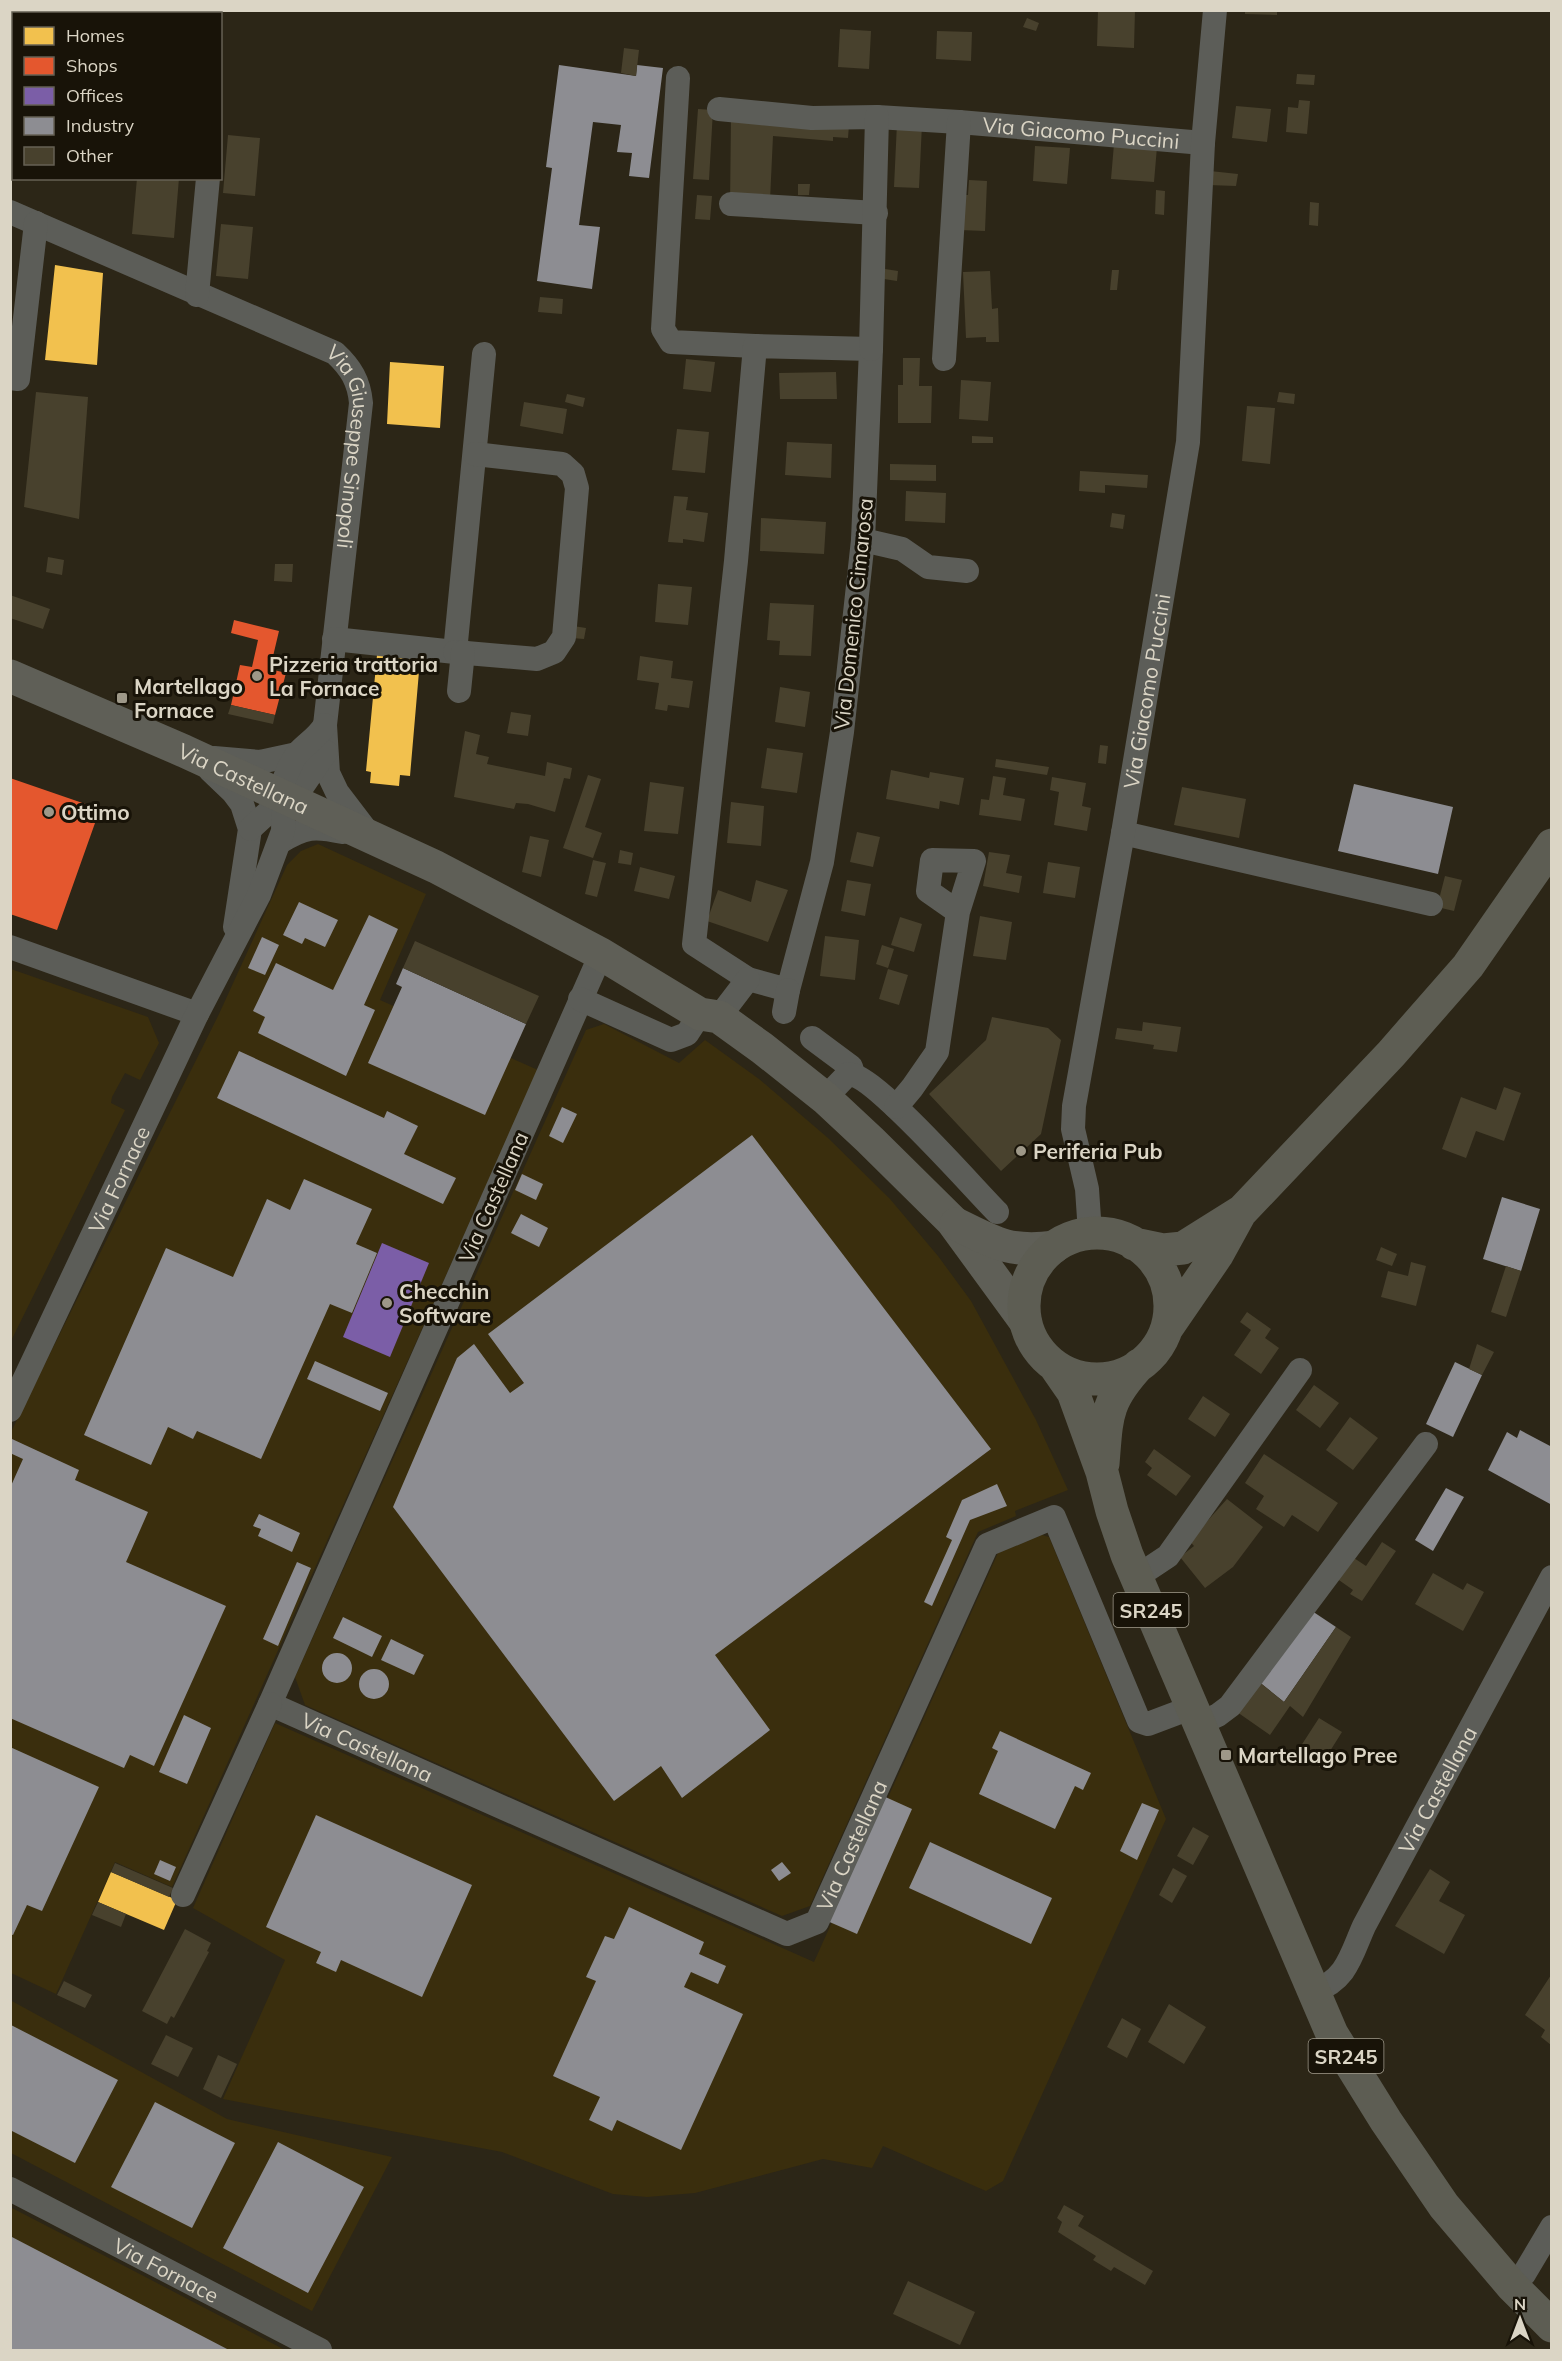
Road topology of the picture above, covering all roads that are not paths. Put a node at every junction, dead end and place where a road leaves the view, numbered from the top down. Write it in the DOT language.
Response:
graph roads {
  1 [pos="1215,10"];
  2 [pos="678,78"];
  3 [pos="719,109"];
  4 [pos="877,117"];
  5 [pos="959,122"];
  6 [pos="1203,143"];
  7 [pos="208,180"];
  8 [pos="731,204"];
  9 [pos="10,212"];
  10 [pos="876,213"];
  11 [pos="36,223"];
  12 [pos="197,295"];
  13 [pos="755,346"];
  14 [pos="871,349"];
  15 [pos="484,354"];
  16 [pos="944,359"];
  17 [pos="10,378"];
  18 [pos="475,454"];
  19 [pos="863,540"];
  20 [pos="967,571"];
  21 [pos="334,639"];
  22 [pos="459,652"];
  23 [pos="10,676"];
  24 [pos="459,691"];
  25 [pos="325,725"];
  26 [pos="184,751"];
  27 [pos="326,752"];
  28 [pos="297,754"];
  29 [pos="284,798"];
  30 [pos="250,829"];
  31 [pos="1123,833"];
  32 [pos="372,837"];
  33 [pos="280,842"];
  34 [pos="1551,845"];
  35 [pos="1431,904"];
  36 [pos="958,912"];
  37 [pos="10,947"];
  38 [pos="231,950"];
  39 [pos="601,954"];
  40 [pos="748,979"];
  41 [pos="580,999"];
  42 [pos="197,1014"];
  43 [pos="710,1015"];
  44 [pos="812,1038"];
  45 [pos="853,1074"];
  46 [pos="825,1098"];
  47 [pos="896,1107"];
  48 [pos="1242,1211"];
  49 [pos="997,1212"];
  50 [pos="952,1221"];
  51 [pos="1090,1233"];
  52 [pos="1134,1244"];
  53 [pos="1054,1247"];
  54 [pos="1026,1321"];
  55 [pos="1167,1328"];
  56 [pos="1139,1365"];
  57 [pos="1055,1366"];
  58 [pos="1300,1370"];
  59 [pos="10,1410"];
  60 [pos="1426,1444"];
  61 [pos="1102,1472"];
  62 [pos="1136,1575"];
  63 [pos="1551,1577"];
  64 [pos="270,1704"];
  65 [pos="1196,1715"];
  66 [pos="183,1895"];
  67 [pos="1314,1991"];
  68 [pos="10,2189"];
  69 [pos="1551,2227"];
  70 [pos="1512,2286"];
  71 [pos="1551,2326"];
  72 [pos="320,2350"];
  1 -- 6 [label="street, Via Giacomo Puccini"];
  2 -- 13 [label="street"];
  3 -- 4 [label="street, Via Giacomo Puccini"];
  4 -- 5 [label="street, Via Giacomo Puccini"];
  4 -- 10 [label="street"];
  5 -- 6 [label="street, Via Giacomo Puccini"];
  5 -- 16 [label="street, Via Giacomo Puccini"];
  6 -- 31 [label="street, Via Giacomo Puccini"];
  7 -- 12 [label="street"];
  8 -- 10 [label="street"];
  9 -- 11 [label="street, Via Giuseppe Sinopoli"];
  10 -- 14 [label="street"];
  11 -- 12 [label="street, Via Giuseppe Sinopoli"];
  11 -- 17 [label="street"];
  12 -- 21 [label="street, Via Giuseppe Sinopoli"];
  13 -- 14 [label="street"];
  13 -- 40 [label="street, Via Domenico Cimarosa"];
  14 -- 19 [label="street, Via Domenico Cimarosa"];
  15 -- 18 [label="street"];
  18 -- 22 [label="street"];
  18 -- 22 [label="street"];
  19 -- 20 [label="street"];
  19 -- 40 [label="street, Via Domenico Cimarosa"];
  21 -- 22 [label="street"];
  21 -- 25 [label="street, Via Giuseppe Sinopoli"];
  22 -- 24 [label="street"];
  23 -- 26 [label="street, Via Castellana"];
  25 -- 27 [label="street, Via Giuseppe Sinopoli"];
  25 -- 28 [label="street"];
  26 -- 28 [label="street"];
  26 -- 29 [label="street, Via Castellana"];
  26 -- 30 [label="street, Via Fornace"];
  27 -- 29 [label="street"];
  27 -- 32 [label="street, Via Giuseppe Sinopoli"];
  28 -- 29 [label="street"];
  29 -- 30 [label="street"];
  29 -- 32 [label="street, Via Castellana"];
  29 -- 33 [label="street, Via Fornace"];
  30 -- 38 [label="street, Via Fornace"];
  31 -- 35 [label="street"];
  31 -- 51 [label="street, Via Giacomo Puccini"];
  32 -- 33 [label="street"];
  32 -- 39 [label="street, Via Castellana"];
  33 -- 38 [label="street, Via Fornace"];
  34 -- 48 [label="main road"];
  36 -- 47 [label="street"];
  37 -- 42 [label="street"];
  38 -- 42 [label="street, Via Fornace"];
  39 -- 41 [label="street, Via Castellana"];
  39 -- 43 [label="street, Via Castellana"];
  40 -- 43 [label="street"];
  41 -- 43 [label="street"];
  41 -- 64 [label="street, Via Castellana"];
  42 -- 59 [label="street, Via Fornace"];
  43 -- 46 [label="street, Via Castellana"];
  44 -- 45 [label="street"];
  45 -- 46 [label="street"];
  45 -- 47 [label="street"];
  46 -- 50 [label="street, Via Castellana"];
  47 -- 49 [label="street"];
  48 -- 52 [label="main road"];
  48 -- 55 [label="main road"];
  50 -- 53 [label="street, Via Castellana"];
  50 -- 54 [label="street, Via Castellana"];
  51 -- 52 [label="main road"];
  51 -- 53 [label="main road"];
  52 -- 55 [label="main road"];
  53 -- 54 [label="main road"];
  54 -- 57 [label="main road"];
  55 -- 56 [label="main road"];
  56 -- 57 [label="main road"];
  56 -- 61 [label="main road, SR245"];
  57 -- 61 [label="main road, SR245"];
  58 -- 62 [label="street"];
  60 -- 65 [label="street, Via Castellana"];
  61 -- 62 [label="main road, SR245"];
  62 -- 65 [label="main road, SR245"];
  63 -- 67 [label="street, Via Castellana"];
  64 -- 65 [label="street, Via Castellana"];
  64 -- 66 [label="street, Via Castellana"];
  65 -- 67 [label="main road, SR245"];
  67 -- 70 [label="main road, SR245"];
  68 -- 72 [label="street, Via Fornace"];
  69 -- 70 [label="street"];
  70 -- 71 [label="main road, SR245"];
}
